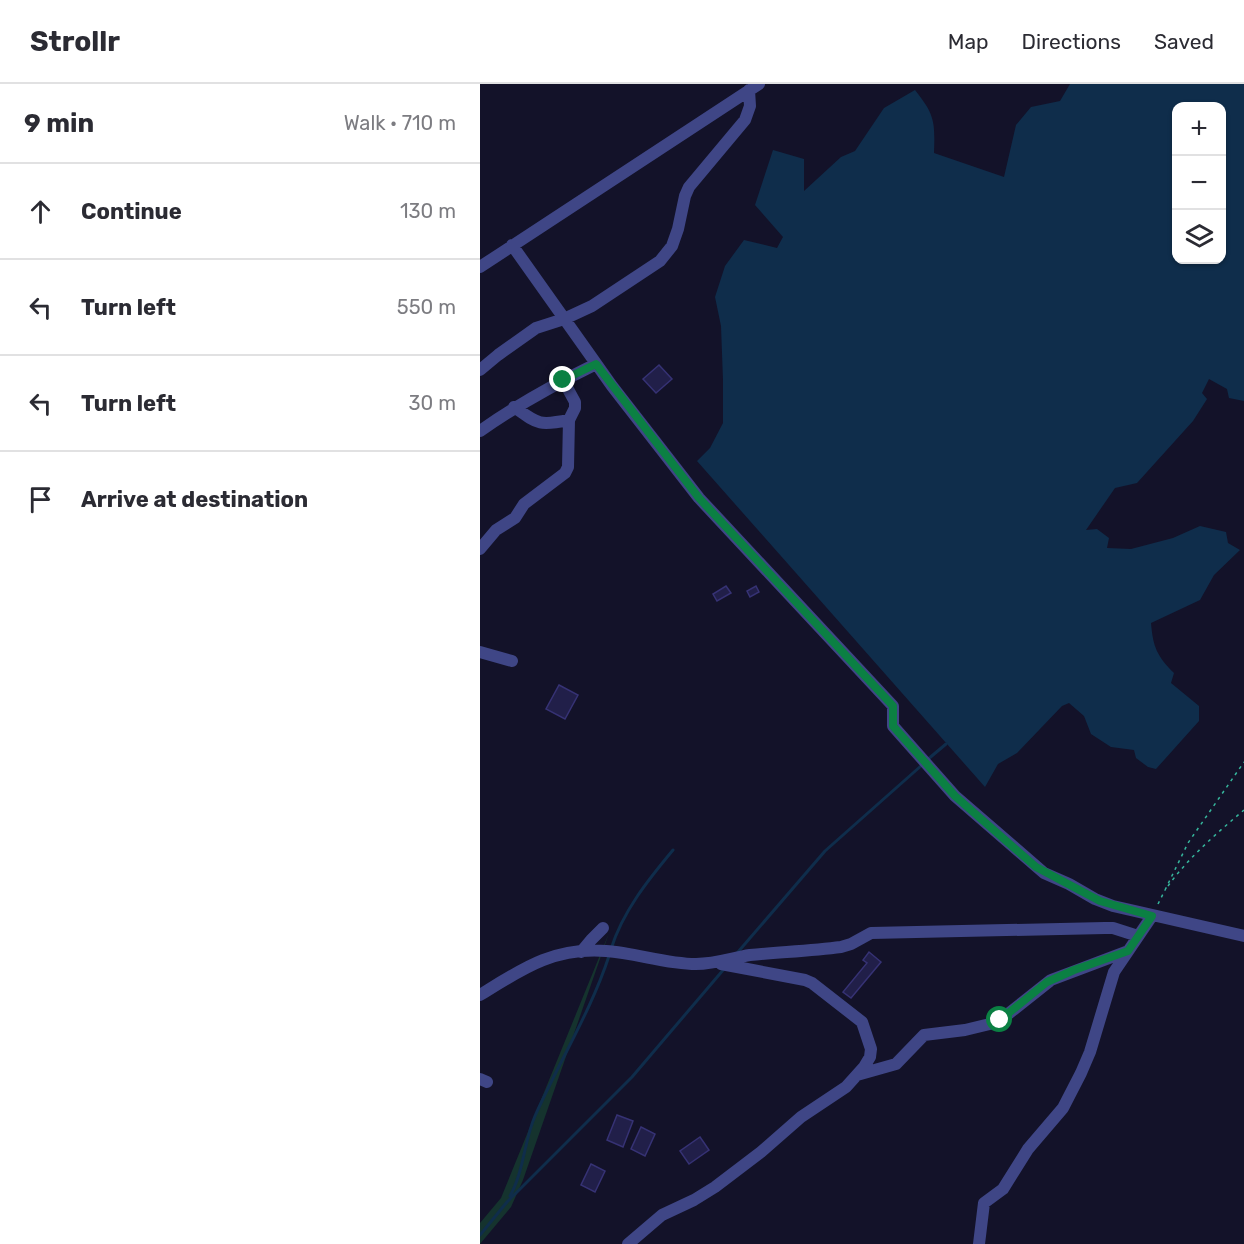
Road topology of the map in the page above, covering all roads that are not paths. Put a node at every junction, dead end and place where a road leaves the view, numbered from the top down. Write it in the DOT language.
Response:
graph roads {
  1 [pos="754,87"];
  2 [pos="512,245"];
  3 [pos="480,267"];
  4 [pos="564,319"];
  5 [pos="596,364"];
  6 [pos="480,370"];
  7 [pos="563,380"];
  8 [pos="514,407"];
  9 [pos="569,420"];
  10 [pos="480,431"];
  11 [pos="480,549"];
  12 [pos="480,652"];
  13 [pos="512,661"];
  14 [pos="1152,916"];
  15 [pos="603,928"];
  16 [pos="1138,936"];
  17 [pos="1244,936"];
  18 [pos="1128,951"];
  19 [pos="580,952"];
  20 [pos="717,963"];
  21 [pos="480,996"];
  22 [pos="857,1075"];
  23 [pos="634,1242"];
  24 [pos="979,1244"];
  1 -- 2 [label="street"];
  1 -- 4 [label="street"];
  2 -- 3 [label="street"];
  2 -- 4 [label="street"];
  4 -- 5 [label="street"];
  4 -- 6 [label="street"];
  5 -- 7 [label="street"];
  5 -- 14 [label="street"];
  7 -- 8 [label="street"];
  7 -- 9 [label="street"];
  8 -- 9 [label="street"];
  8 -- 10 [label="street"];
  9 -- 11 [label="street"];
  12 -- 13 [label="street"];
  14 -- 16 [label="street"];
  14 -- 17 [label="street"];
  15 -- 19 [label="street"];
  16 -- 18 [label="street"];
  16 -- 20 [label="street"];
  18 -- 22 [label="street"];
  18 -- 24 [label="street"];
  19 -- 20 [label="street"];
  19 -- 21 [label="street"];
  20 -- 22 [label="street"];
  22 -- 23 [label="street"];
}
